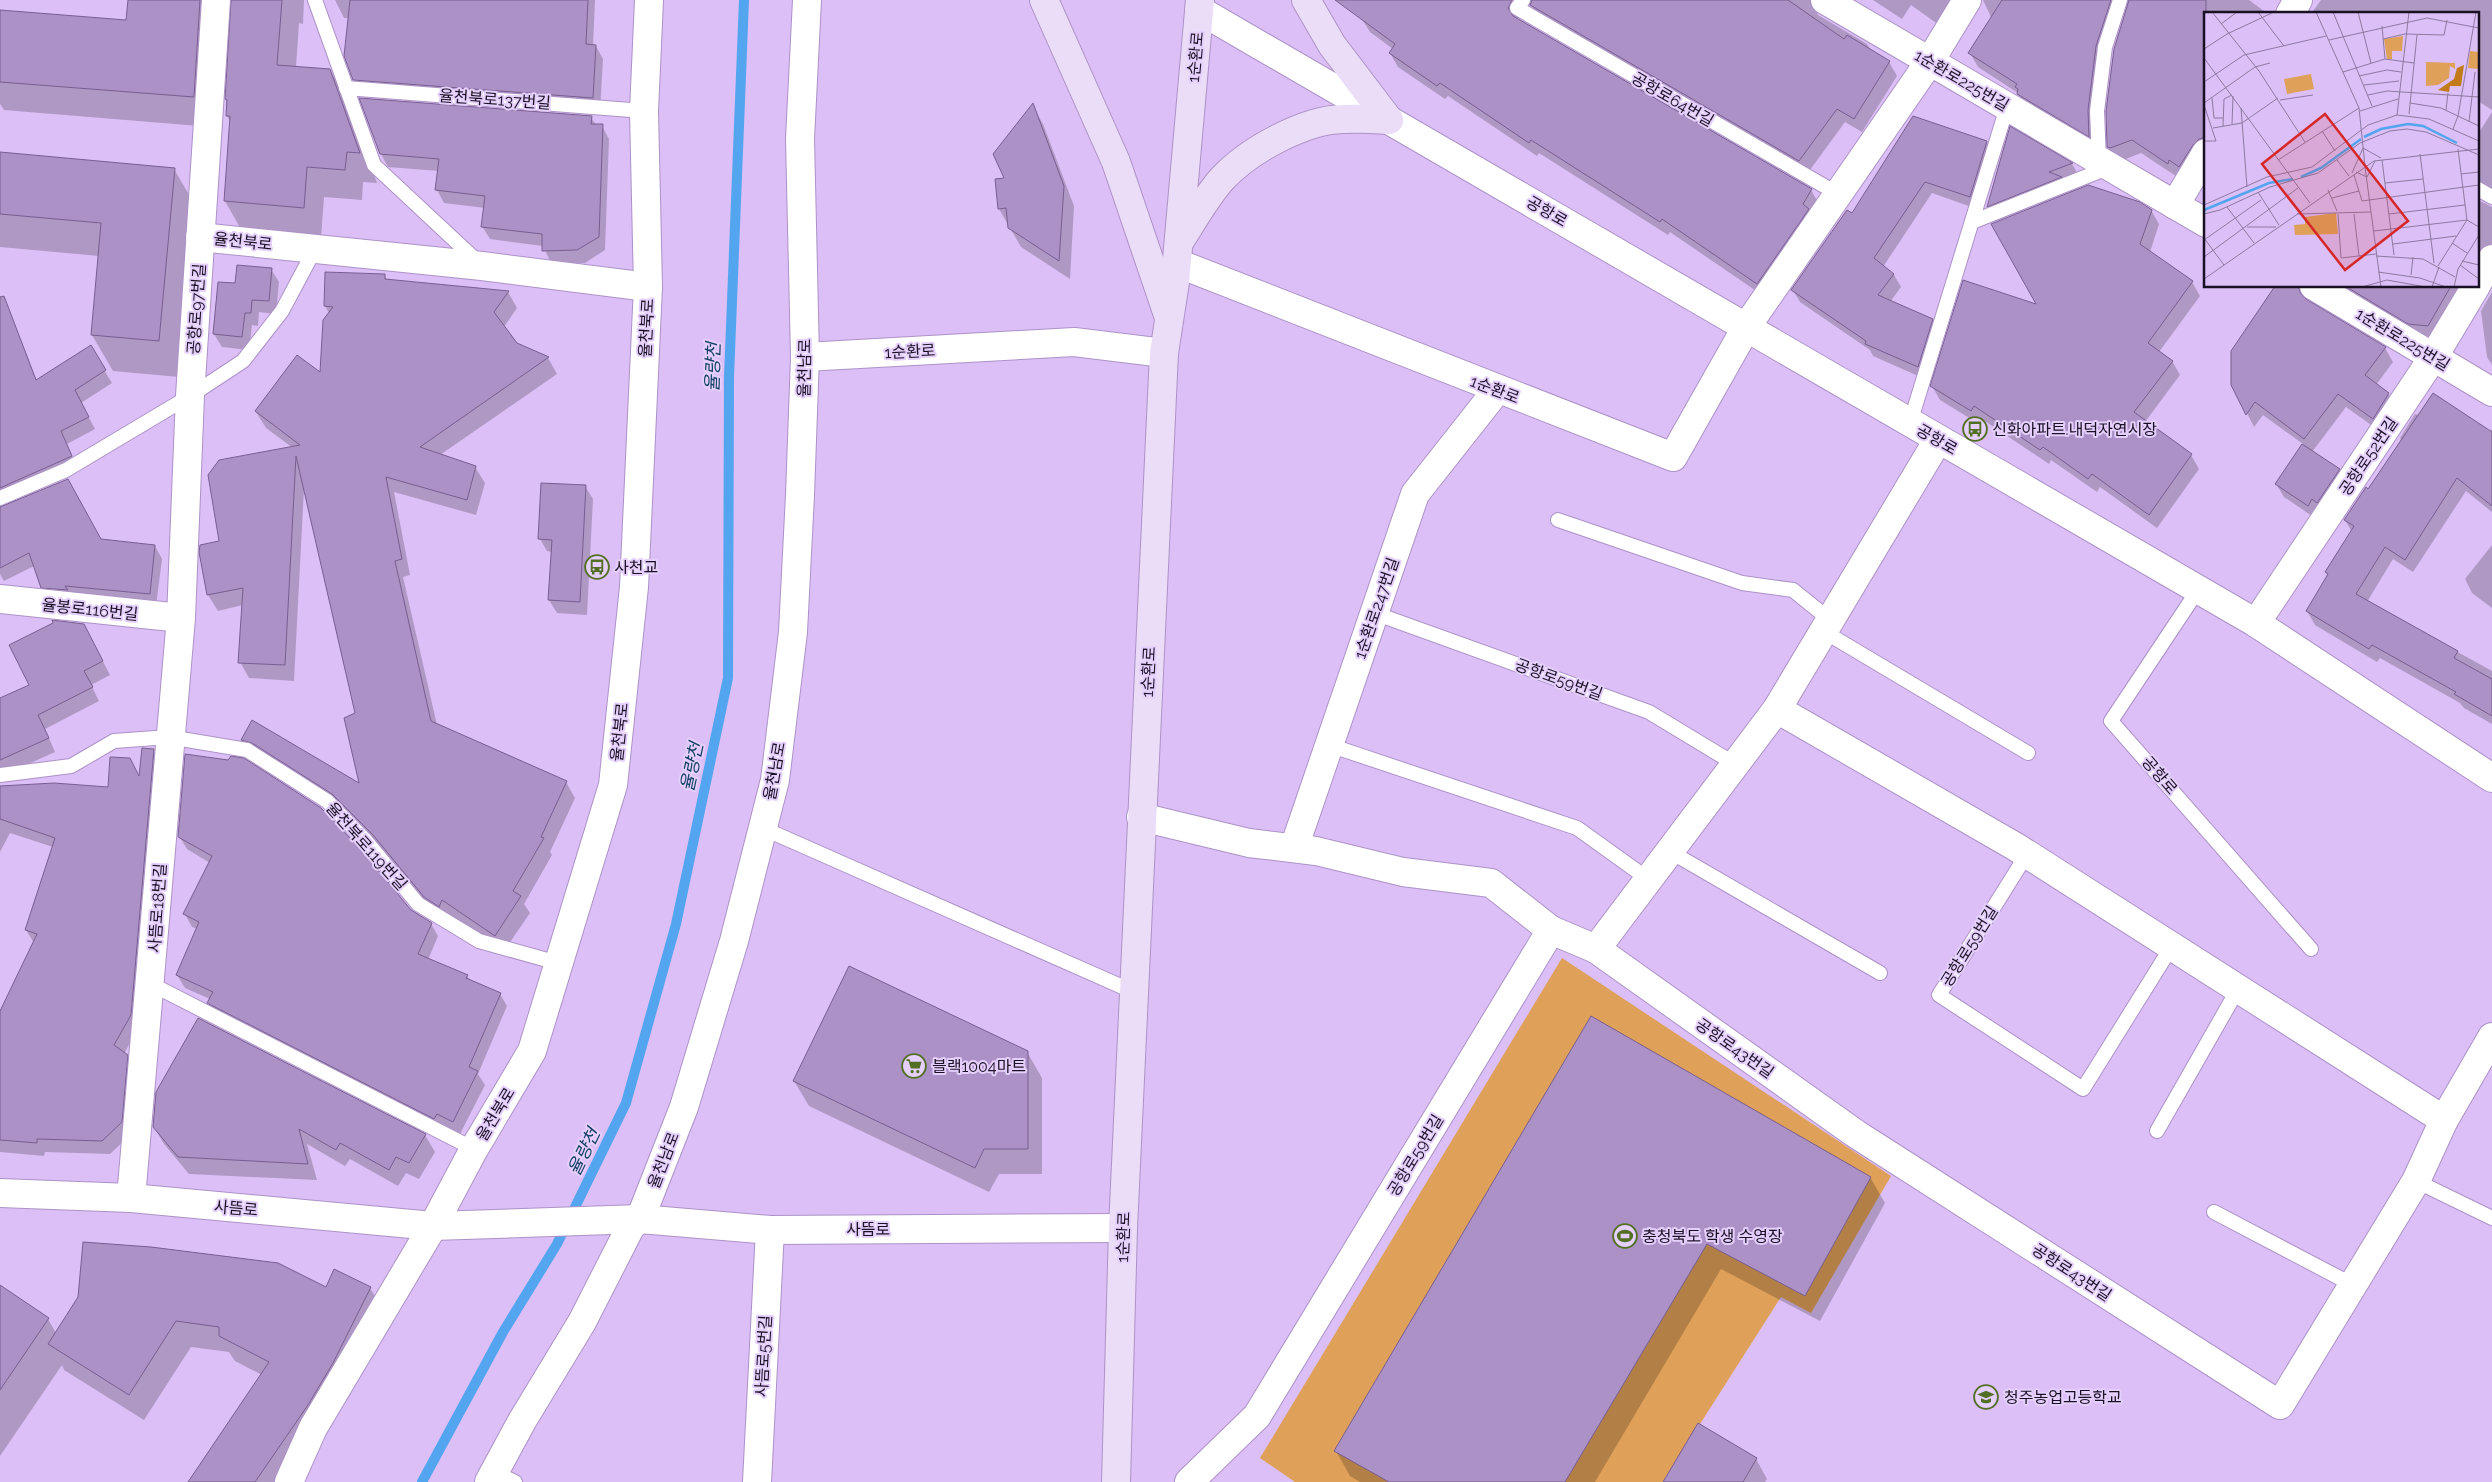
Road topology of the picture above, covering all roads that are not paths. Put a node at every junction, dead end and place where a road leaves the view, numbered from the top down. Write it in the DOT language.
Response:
graph roads {
  1 [pos="216,0"];
  2 [pos="315,0"];
  3 [pos="649,0"];
  4 [pos="808,0"];
  5 [pos="1044,0"];
  6 [pos="1306,0"];
  7 [pos="1522,0"];
  8 [pos="1825,0"];
  9 [pos="1967,0"];
  10 [pos="2120,0"];
  11 [pos="2298,0"];
  12 [pos="1194,3"];
  13 [pos="2291,12"];
  14 [pos="1930,61"];
  15 [pos="346,88"];
  16 [pos="2007,107"];
  17 [pos="644,111"];
  18 [pos="1389,120"];
  19 [pos="2204,156"];
  20 [pos="2104,164"];
  21 [pos="2480,190"];
  22 [pos="1838,194"];
  23 [pos="2492,197"];
  24 [pos="2175,205"];
  25 [pos="1972,222"];
  26 [pos="2204,222"];
  27 [pos="200,237"];
  28 [pos="315,249"];
  29 [pos="1178,253"];
  30 [pos="2492,259"];
  31 [pos="482,266"];
  32 [pos="2480,279"];
  33 [pos="648,287"];
  34 [pos="2317,288"];
  35 [pos="2475,288"];
  36 [pos="1170,318"];
  37 [pos="1746,326"];
  38 [pos="1164,353"];
  39 [pos="2434,356"];
  40 [pos="805,357"];
  41 [pos="1497,390"];
  42 [pos="2492,392"];
  43 [pos="190,396"];
  44 [pos="1910,423"];
  45 [pos="1938,440"];
  46 [pos="0,498"];
  47 [pos="1558,520"];
  48 [pos="2198,590"];
  49 [pos="0,599"];
  50 [pos="1374,613"];
  51 [pos="181,618"];
  52 [pos="2256,622"];
  53 [pos="1827,625"];
  54 [pos="1776,709"];
  55 [pos="169,737"];
  56 [pos="1329,745"];
  57 [pos="2028,753"];
  58 [pos="1735,764"];
  59 [pos="0,775"];
  60 [pos="2492,778"];
  61 [pos="1142,817"];
  62 [pos="776,834"];
  63 [pos="1294,848"];
  64 [pos="1669,852"];
  65 [pos="2027,854"];
  66 [pos="1648,879"];
  67 [pos="1551,930"];
  68 [pos="2172,946"];
  69 [pos="1596,949"];
  70 [pos="2311,949"];
  71 [pos="558,963"];
  72 [pos="1880,973"];
  73 [pos="151,984"];
  74 [pos="2238,989"];
  75 [pos="1134,992"];
  76 [pos="2492,1037"];
  77 [pos="2444,1120"];
  78 [pos="2157,1131"];
  79 [pos="474,1149"];
  80 [pos="2416,1181"];
  81 [pos="0,1194"];
  82 [pos="131,1198"];
  83 [pos="2214,1212"];
  84 [pos="2492,1218"];
  85 [pos="627,1220"];
  86 [pos="433,1226"];
  87 [pos="1123,1228"];
  88 [pos="770,1230"];
  89 [pos="2353,1285"];
  90 [pos="499,1479"];
  91 [pos="290,1482"];
  92 [pos="757,1482"];
  93 [pos="1116,1482"];
  94 [pos="1189,1482"];
  1 -- 27 [label="street, 공항로97번길"];
  2 -- 15 [label="lane"];
  3 -- 17 [label="street, 율천북로"];
  4 -- 40 [label="street, 율천남로"];
  5 -- 36 [label="main road"];
  6 -- 18 [label="main road"];
  7 -- 22 [label="lane, 공항로64번길"];
  8 -- 14 [label="street, 1순환로225번길"];
  9 -- 14 [label="street"];
  10 -- 20 [label="lane"];
  11 -- 13 [label="street"];
  12 -- 18 [label="street, 공항로"];
  12 -- 29 [label="main road, 1순환로"];
  14 -- 16 [label="street, 1순환로225번길"];
  14 -- 22 [label="street"];
  15 -- 17 [label="lane, 율천북로137번길"];
  15 -- 31 [label="lane"];
  16 -- 20 [label="street, 1순환로225번길"];
  16 -- 25 [label="lane, 공항로"];
  17 -- 33 [label="street, 율천북로"];
  18 -- 29 [label="main road"];
  18 -- 37 [label="street, 공항로"];
  19 -- 24 [label="street"];
  20 -- 24 [label="street, 1순환로225번길"];
  20 -- 25 [label="lane"];
  21 -- 23 [label="lane"];
  22 -- 37 [label="street"];
  24 -- 26 [label="street, 1순환로225번길"];
  25 -- 44 [label="lane, 공항로"];
  27 -- 28 [label="street, 율천북로"];
  27 -- 43 [label="street, 공항로97번길"];
  28 -- 31 [label="street, 율천북로"];
  28 -- 43 [label="lane"];
  29 -- 36 [label="main road, 1순환로"];
  29 -- 41 [label="street, 1순환로"];
  30 -- 32 [label="street"];
  31 -- 33 [label="street, 율천북로"];
  33 -- 71 [label="street, 율천북로"];
  34 -- 39 [label="street, 1순환로225번길"];
  35 -- 39 [label="street, 공항로52번길"];
  36 -- 38 [label="main road, 1순환로"];
  37 -- 41 [label="street, 1순환로"];
  37 -- 44 [label="street, 공항로"];
  38 -- 40 [label="street, 1순환로"];
  38 -- 61 [label="main road, 1순환로"];
  39 -- 42 [label="street, 1순환로225번길"];
  39 -- 52 [label="street, 공항로52번길"];
  40 -- 85 [label="street, 율천남로"];
  41 -- 50 [label="street, 1순환로247번길"];
  43 -- 46 [label="lane"];
  43 -- 51 [label="street, 공항로97번길"];
  44 -- 45 [label="street, 공항로"];
  45 -- 48 [label="street, 공항로"];
  45 -- 53 [label="street"];
  47 -- 53 [label="lane"];
  48 -- 52 [label="street, 공항로"];
  48 -- 70 [label="lane, 공항로"];
  49 -- 51 [label="street, 율봉로116번길"];
  50 -- 56 [label="street, 1순환로247번길"];
  50 -- 58 [label="lane, 공항로59번길"];
  51 -- 55 [label="street, 사뜸로18번길"];
  52 -- 60 [label="street, 공항로"];
  53 -- 54 [label="street"];
  53 -- 57 [label="lane"];
  54 -- 58 [label="street"];
  54 -- 65 [label="street"];
  55 -- 59 [label="lane, 율천북로119번길"];
  55 -- 71 [label="lane, 율천북로119번길"];
  55 -- 73 [label="street, 사뜸로18번길"];
  56 -- 63 [label="street, 1순환로247번길"];
  56 -- 66 [label="lane"];
  58 -- 64 [label="street"];
  61 -- 63 [label="street"];
  61 -- 75 [label="main road, 1순환로"];
  62 -- 75 [label="lane"];
  63 -- 67 [label="street"];
  64 -- 66 [label="street"];
  64 -- 72 [label="lane"];
  65 -- 68 [label="street"];
  65 -- 68 [label="lane, 공항로59번길"];
  66 -- 69 [label="street"];
  67 -- 69 [label="street"];
  67 -- 94 [label="street, 공항로59번길"];
  68 -- 74 [label="street"];
  69 -- 89 [label="street, 공항로43번길"];
  71 -- 79 [label="street, 율천북로"];
  73 -- 79 [label="lane, 율천북로"];
  73 -- 82 [label="street, 사뜸로18번길"];
  74 -- 77 [label="street"];
  74 -- 78 [label="lane"];
  75 -- 87 [label="main road, 1순환로"];
  76 -- 77 [label="street, 공항로43번길"];
  77 -- 80 [label="street, 공항로43번길"];
  79 -- 86 [label="street, 율천북로"];
  80 -- 84 [label="lane"];
  80 -- 89 [label="street, 공항로43번길"];
  81 -- 82 [label="street, 사뜸로"];
  82 -- 86 [label="street, 사뜸로"];
  83 -- 89 [label="lane"];
  85 -- 86 [label="street, 사뜸로"];
  85 -- 88 [label="street, 사뜸로"];
  85 -- 90 [label="street, 율천남로"];
  86 -- 91 [label="street, 율천북로"];
  87 -- 88 [label="street, 사뜸로"];
  87 -- 93 [label="main road, 1순환로"];
  88 -- 92 [label="street, 사뜸로5번길"];
}
